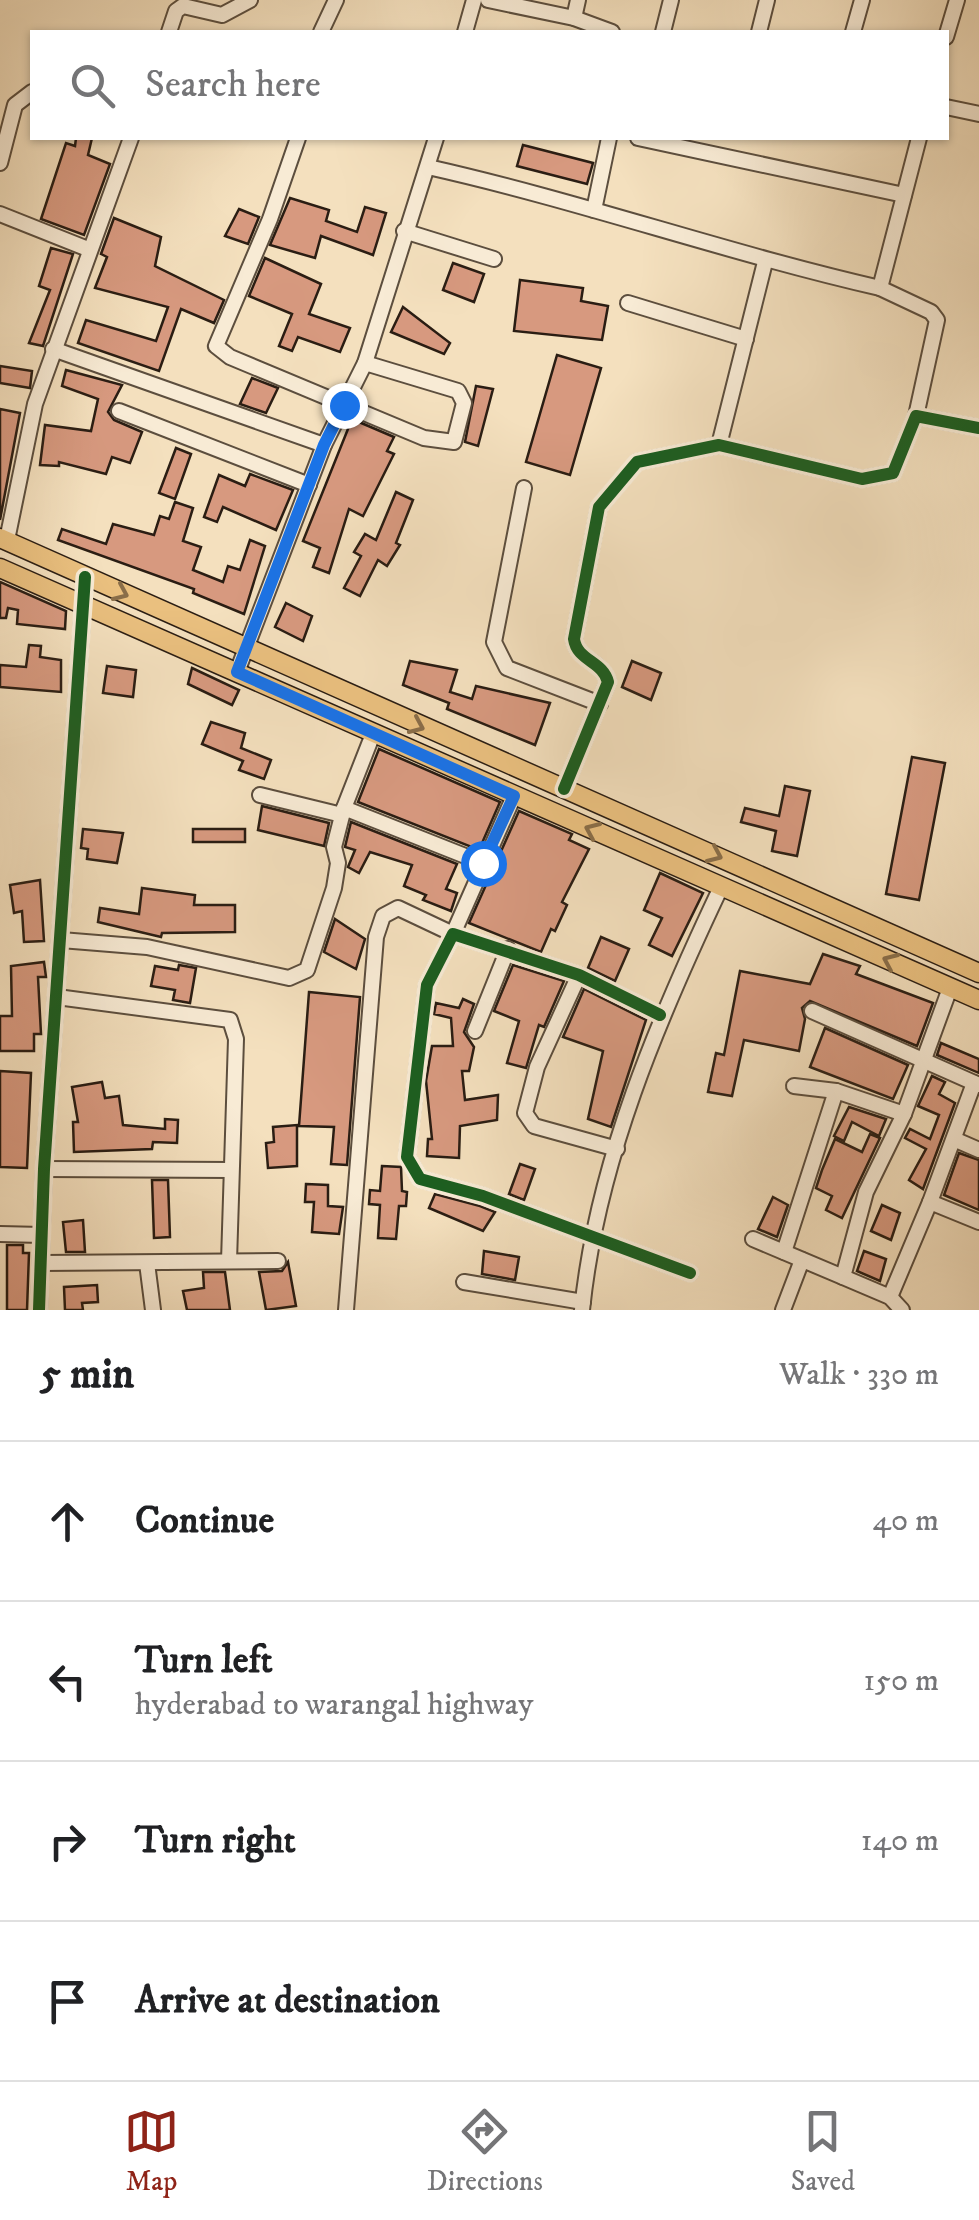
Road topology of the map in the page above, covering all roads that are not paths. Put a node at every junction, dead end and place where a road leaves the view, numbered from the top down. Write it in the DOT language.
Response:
graph roads {
  1 [pos="250,0"];
  2 [pos="336,0"];
  3 [pos="474,0"];
  4 [pos="488,0"];
  5 [pos="578,0"];
  6 [pos="671,0"];
  7 [pos="767,0"];
  8 [pos="862,0"];
  9 [pos="957,0"];
  10 [pos="574,18"];
  11 [pos="171,30"];
  12 [pos="322,30"];
  13 [pos="466,30"];
  14 [pos="607,30"];
  15 [pos="664,30"];
  16 [pos="760,30"];
  17 [pos="854,30"];
  18 [pos="948,30"];
  19 [pos="30,94"];
  20 [pos="949,108"];
  21 [pos="979,114"];
  22 [pos="130,140"];
  23 [pos="297,140"];
  24 [pos="435,140"];
  25 [pos="609,140"];
  26 [pos="647,140"];
  27 [pos="918,140"];
  28 [pos="0,163"];
  29 [pos="428,167"];
  30 [pos="904,195"];
  31 [pos="594,210"];
  32 [pos="0,214"];
  33 [pos="404,231"];
  34 [pos="88,249"];
  35 [pos="494,259"];
  36 [pos="765,262"];
  37 [pos="880,288"];
  38 [pos="628,304"];
  39 [pos="746,339"];
  40 [pos="53,349"];
  41 [pos="365,363"];
  42 [pos="344,405"];
  43 [pos="119,411"];
  44 [pos="916,416"];
  45 [pos="979,428"];
  46 [pos="324,445"];
  47 [pos="719,445"];
  48 [pos="309,485"];
  49 [pos="524,488"];
  50 [pos="3,539"];
  51 [pos="0,568"];
  52 [pos="85,577"];
  53 [pos="83,603"];
  54 [pos="245,648"];
  55 [pos="237,672"];
  56 [pos="600,704"];
  57 [pos="374,734"];
  58 [pos="564,789"];
  59 [pos="260,796"];
  60 [pos="514,796"];
  61 [pos="343,811"];
  62 [pos="483,863"];
  63 [pos="721,887"];
  64 [pos="452,934"];
  65 [pos="61,940"];
  66 [pos="508,949"];
  67 [pos="979,973"];
  68 [pos="579,975"];
  69 [pos="950,988"];
  70 [pos="57,997"];
  71 [pos="979,1000"];
  72 [pos="812,1011"];
  73 [pos="660,1016"];
  74 [pos="475,1031"];
  75 [pos="921,1058"];
  76 [pos="977,1084"];
  77 [pos="794,1086"];
  78 [pos="836,1091"];
  79 [pos="904,1114"];
  80 [pos="956,1140"];
  81 [pos="618,1149"];
  82 [pos="979,1150"];
  83 [pos="44,1169"];
  84 [pos="231,1170"];
  85 [pos="930,1202"];
  86 [pos="979,1222"];
  87 [pos="0,1234"];
  88 [pos="42,1235"];
  89 [pos="594,1236"];
  90 [pos="753,1239"];
  91 [pos="784,1252"];
  92 [pos="802,1260"];
  93 [pos="229,1261"];
  94 [pos="278,1261"];
  95 [pos="147,1263"];
  96 [pos="42,1264"];
  97 [pos="690,1273"];
  98 [pos="843,1277"];
  99 [pos="464,1282"];
  100 [pos="890,1297"];
  101 [pos="582,1306"];
  102 [pos="39,1310"];
  103 [pos="152,1310"];
  104 [pos="346,1310"];
  105 [pos="783,1310"];
  106 [pos="904,1310"];
  1 -- 11 [label="street"];
  2 -- 12 [label="street"];
  3 -- 13 [label="street"];
  4 -- 10 [label="street"];
  5 -- 10 [label="street"];
  6 -- 15 [label="street"];
  7 -- 16 [label="street"];
  8 -- 17 [label="street"];
  9 -- 18 [label="street"];
  10 -- 14 [label="street"];
  19 -- 28 [label="street"];
  20 -- 21 [label="street"];
  22 -- 34 [label="street"];
  23 -- 42 [label="street"];
  24 -- 29 [label="street"];
  25 -- 31 [label="street"];
  26 -- 30 [label="street"];
  27 -- 30 [label="street"];
  29 -- 31 [label="street"];
  29 -- 33 [label="street"];
  30 -- 37 [label="street"];
  31 -- 36 [label="street"];
  32 -- 34 [label="street"];
  33 -- 35 [label="street"];
  33 -- 41 [label="street"];
  34 -- 40 [label="street"];
  36 -- 37 [label="street"];
  36 -- 39 [label="street"];
  37 -- 44 [label="street"];
  38 -- 39 [label="street"];
  39 -- 47 [label="street"];
  40 -- 46 [label="street"];
  40 -- 50 [label="street"];
  41 -- 42 [label="street"];
  41 -- 42 [label="street"];
  42 -- 46 [label="street"];
  43 -- 48 [label="street"];
  44 -- 45 [label="street"];
  44 -- 47 [label="street"];
  46 -- 48 [label="street"];
  47 -- 56 [label="street"];
  48 -- 54 [label="street"];
  49 -- 56 [label="street"];
  50 -- 52 [label="main road"];
  51 -- 53 [label="main road"];
  52 -- 53 [label="street"];
  52 -- 54 [label="main road, one-way"];
  53 -- 55 [label="main road"];
  53 -- 65 [label="street"];
  54 -- 55 [label="street"];
  54 -- 58 [label="main road, one-way"];
  55 -- 57 [label="main road"];
  56 -- 58 [label="street"];
  57 -- 60 [label="main road"];
  57 -- 61 [label="street"];
  58 -- 67 [label="main road, one-way"];
  59 -- 61 [label="street"];
  60 -- 62 [label="street"];
  63 -- 60 [label="main road, one-way"];
  61 -- 62 [label="street"];
  61 -- 65 [label="street"];
  62 -- 64 [label="street"];
  69 -- 63 [label="main road, one-way"];
  63 -- 73 [label="street"];
  64 -- 66 [label="street"];
  64 -- 89 [label="street"];
  64 -- 104 [label="street"];
  65 -- 70 [label="street"];
  66 -- 68 [label="street"];
  66 -- 74 [label="street"];
  68 -- 73 [label="street"];
  68 -- 81 [label="street"];
  69 -- 71 [label="main road"];
  69 -- 75 [label="street"];
  70 -- 83 [label="street"];
  70 -- 84 [label="street"];
  72 -- 75 [label="street"];
  73 -- 81 [label="street"];
  75 -- 76 [label="street"];
  75 -- 79 [label="street"];
  76 -- 80 [label="street"];
  77 -- 78 [label="street"];
  78 -- 79 [label="street"];
  78 -- 91 [label="street"];
  79 -- 98 [label="street"];
  80 -- 82 [label="street"];
  80 -- 85 [label="street"];
  81 -- 89 [label="street"];
  83 -- 84 [label="street"];
  83 -- 88 [label="street"];
  84 -- 93 [label="street"];
  85 -- 86 [label="street"];
  85 -- 100 [label="street"];
  87 -- 88 [label="street"];
  88 -- 96 [label="street"];
  89 -- 97 [label="street"];
  89 -- 101 [label="street"];
  90 -- 91 [label="street"];
  91 -- 92 [label="street"];
  92 -- 98 [label="street"];
  92 -- 105 [label="street"];
  93 -- 94 [label="street"];
  93 -- 95 [label="street"];
  95 -- 96 [label="street"];
  95 -- 103 [label="street"];
  96 -- 102 [label="street"];
  98 -- 100 [label="street"];
  99 -- 101 [label="street"];
  100 -- 106 [label="street"];
}
